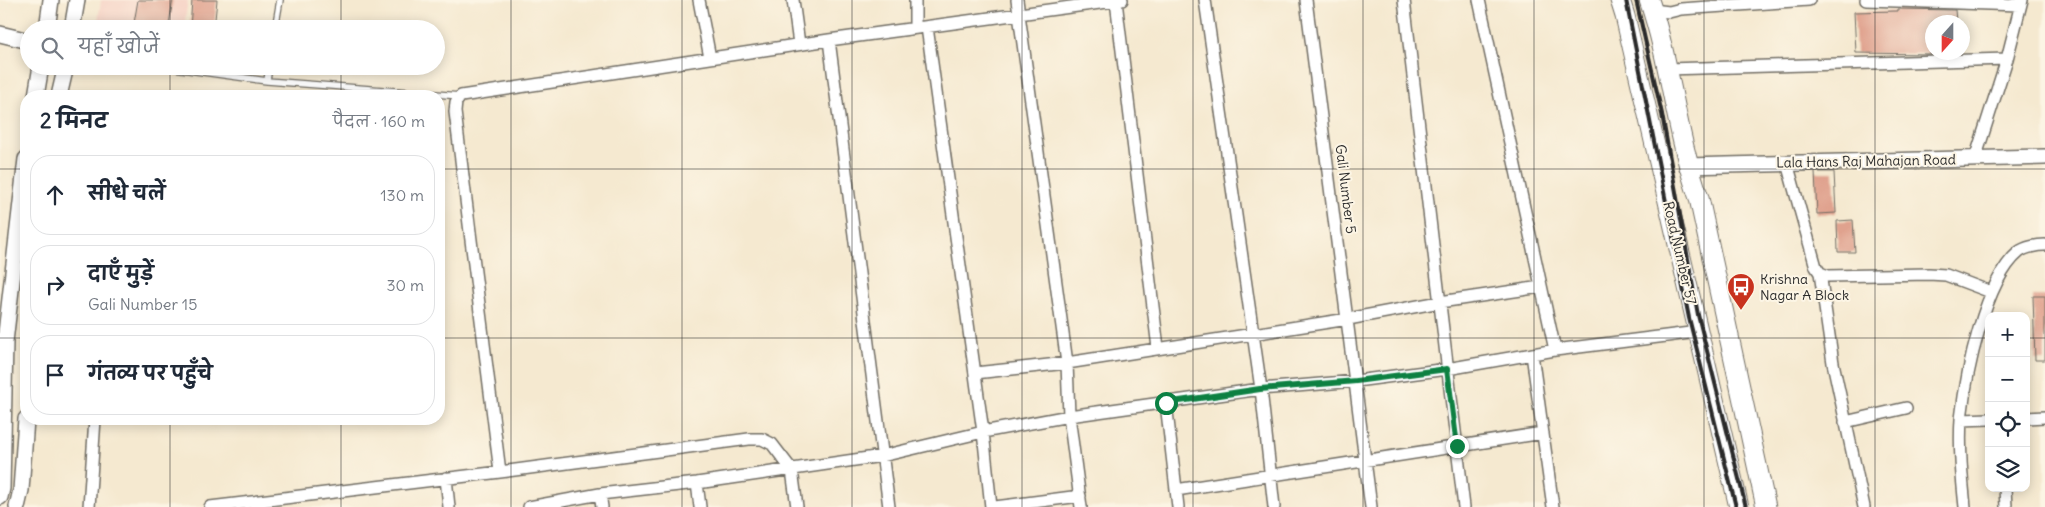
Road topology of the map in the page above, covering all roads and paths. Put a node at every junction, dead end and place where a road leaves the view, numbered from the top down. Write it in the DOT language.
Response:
graph roads {
  1 [pos="51,0"];
  2 [pos="77,0"];
  3 [pos="280,0"];
  4 [pos="698,0"];
  5 [pos="793,0"];
  6 [pos="913,0"];
  7 [pos="1017,0"];
  8 [pos="1119,0"];
  9 [pos="1205,0"];
  10 [pos="1306,0"];
  11 [pos="1404,0"];
  12 [pos="1479,0"];
  13 [pos="1620,0"];
  14 [pos="1809,0"];
  15 [pos="1866,0"];
  16 [pos="2021,2"];
  17 [pos="1651,5"];
  18 [pos="1018,15"];
  19 [pos="48,20"];
  20 [pos="74,20"];
  21 [pos="277,20"];
  22 [pos="921,28"];
  23 [pos="0,34"];
  24 [pos="20,39"];
  25 [pos="829,40"];
  26 [pos="799,44"];
  27 [pos="710,58"];
  28 [pos="2007,59"];
  29 [pos="1667,69"];
  30 [pos="40,75"];
  31 [pos="64,75"];
  32 [pos="224,75"];
  33 [pos="268,75"];
  34 [pos="267,81"];
  35 [pos="37,90"];
  36 [pos="61,90"];
  37 [pos="383,90"];
  38 [pos="445,95"];
  39 [pos="461,96"];
  40 [pos="2045,157"];
  41 [pos="1975,159"];
  42 [pos="1787,163"];
  43 [pos="1688,166"];
  44 [pos="2045,245"];
  45 [pos="20,255"];
  46 [pos="19,271"];
  47 [pos="1820,273"];
  48 [pos="1541,287"];
  49 [pos="1991,292"];
  50 [pos="1440,302"];
  51 [pos="1348,319"];
  52 [pos="1698,332"];
  53 [pos="1253,334"];
  54 [pos="1158,348"];
  55 [pos="1554,350"];
  56 [pos="1532,354"];
  57 [pos="1067,362"];
  58 [pos="1447,369"];
  59 [pos="975,373"];
  60 [pos="1356,381"];
  61 [pos="1260,389"];
  62 [pos="1166,403"];
  63 [pos="1906,408"];
  64 [pos="1070,416"];
  65 [pos="2045,417"];
  66 [pos="2030,418"];
  67 [pos="1985,419"];
  68 [pos="1961,420"];
  69 [pos="1845,422"];
  70 [pos="26,425"];
  71 [pos="94,425"];
  72 [pos="983,432"];
  73 [pos="1543,433"];
  74 [pos="1457,446"];
  75 [pos="882,456"];
  76 [pos="1365,460"];
  77 [pos="792,470"];
  78 [pos="500,472"];
  79 [pos="1271,475"];
  80 [pos="446,478"];
  81 [pos="697,483"];
  82 [pos="1176,490"];
  83 [pos="2005,492"];
  84 [pos="600,494"];
  85 [pos="0,497"];
  86 [pos="1080,502"];
  87 [pos="17,507"];
  88 [pos="89,507"];
  89 [pos="210,507"];
  90 [pos="449,507"];
  91 [pos="529,507"];
  92 [pos="602,507"];
  93 [pos="700,507"];
  94 [pos="797,507"];
  95 [pos="890,507"];
  96 [pos="991,507"];
  97 [pos="995,507"];
  98 [pos="1178,507"];
  99 [pos="1274,507"];
  100 [pos="1371,507"];
  101 [pos="1464,507"];
  102 [pos="1553,507"];
  103 [pos="1739,507"];
  104 [pos="1766,507"];
  105 [pos="1864,507"];
  106 [pos="1965,507"];
  107 [pos="2006,507"];
  1 -- 19 [label="street"];
  2 -- 20 [label="street"];
  3 -- 21 [label="lane"];
  4 -- 27 [label="street"];
  5 -- 26 [label="street"];
  6 -- 22 [label="street"];
  7 -- 18 [label="street"];
  8 -- 18 [label="street"];
  8 -- 54 [label="street"];
  9 -- 53 [label="street"];
  10 -- 51 [label="street, Gali Number 5"];
  11 -- 50 [label="street"];
  12 -- 48 [label="street"];
  13 -- 52 [label="main road, Road Number 57"];
  14 -- 17 [label="street"];
  15 -- 16 [label="street"];
  16 -- 28 [label="street"];
  17 -- 29 [label="main road"];
  18 -- 22 [label="street"];
  18 -- 57 [label="street"];
  22 -- 25 [label="street"];
  22 -- 59 [label="street"];
  23 -- 24 [label="street"];
  25 -- 26 [label="street"];
  25 -- 75 [label="street"];
  26 -- 27 [label="street"];
  27 -- 39 [label="street"];
  28 -- 29 [label="street"];
  28 -- 41 [label="street"];
  29 -- 43 [label="main road"];
  30 -- 35 [label="street"];
  31 -- 36 [label="street"];
  32 -- 34 [label="lane"];
  33 -- 34 [label="lane"];
  34 -- 37 [label="lane"];
  38 -- 39 [label="lane"];
  39 -- 78 [label="street"];
  40 -- 41 [label="street, Lala Hans Raj Mahajan Road"];
  41 -- 42 [label="street, Lala Hans Raj Mahajan Road"];
  42 -- 43 [label="street, Lala Hans Raj Mahajan Road"];
  42 -- 47 [label="street"];
  43 -- 104 [label="main road"];
  44 -- 49 [label="street"];
  45 -- 46 [label="street"];
  46 -- 85 [label="street"];
  47 -- 49 [label="street"];
  47 -- 69 [label="street"];
  48 -- 50 [label="street"];
  48 -- 55 [label="street"];
  49 -- 68 [label="street"];
  50 -- 51 [label="street"];
  50 -- 58 [label="street"];
  51 -- 53 [label="street"];
  51 -- 60 [label="street, Gali Number 5"];
  52 -- 55 [label="street"];
  52 -- 103 [label="main road, Road Number 57"];
  53 -- 54 [label="street"];
  53 -- 61 [label="street"];
  54 -- 57 [label="street"];
  55 -- 56 [label="street"];
  56 -- 58 [label="street"];
  56 -- 73 [label="street"];
  57 -- 59 [label="street"];
  57 -- 64 [label="street"];
  58 -- 60 [label="street"];
  58 -- 74 [label="street"];
  59 -- 72 [label="street"];
  60 -- 61 [label="street"];
  60 -- 76 [label="street, Gali Number 5"];
  61 -- 62 [label="street"];
  61 -- 79 [label="street"];
  62 -- 64 [label="street"];
  62 -- 82 [label="street"];
  63 -- 69 [label="street"];
  64 -- 72 [label="street"];
  64 -- 86 [label="street"];
  65 -- 66 [label="street"];
  67 -- 68 [label="street"];
  68 -- 106 [label="street"];
  69 -- 105 [label="street"];
  70 -- 87 [label="street"];
  71 -- 88 [label="street"];
  72 -- 75 [label="street"];
  72 -- 96 [label="street"];
  73 -- 74 [label="street"];
  73 -- 102 [label="street"];
  74 -- 76 [label="street"];
  74 -- 101 [label="street"];
  75 -- 77 [label="street"];
  75 -- 95 [label="street"];
  76 -- 79 [label="street"];
  76 -- 100 [label="street, Gali Number 5"];
  77 -- 78 [label="street"];
  77 -- 81 [label="street"];
  77 -- 94 [label="street"];
  78 -- 80 [label="street"];
  79 -- 82 [label="street"];
  79 -- 99 [label="street"];
  80 -- 89 [label="street"];
  80 -- 90 [label="street"];
  81 -- 84 [label="street"];
  81 -- 93 [label="street"];
  82 -- 98 [label="street"];
  83 -- 107 [label="street"];
  84 -- 91 [label="street"];
  84 -- 92 [label="street"];
  86 -- 97 [label="street"];
}
